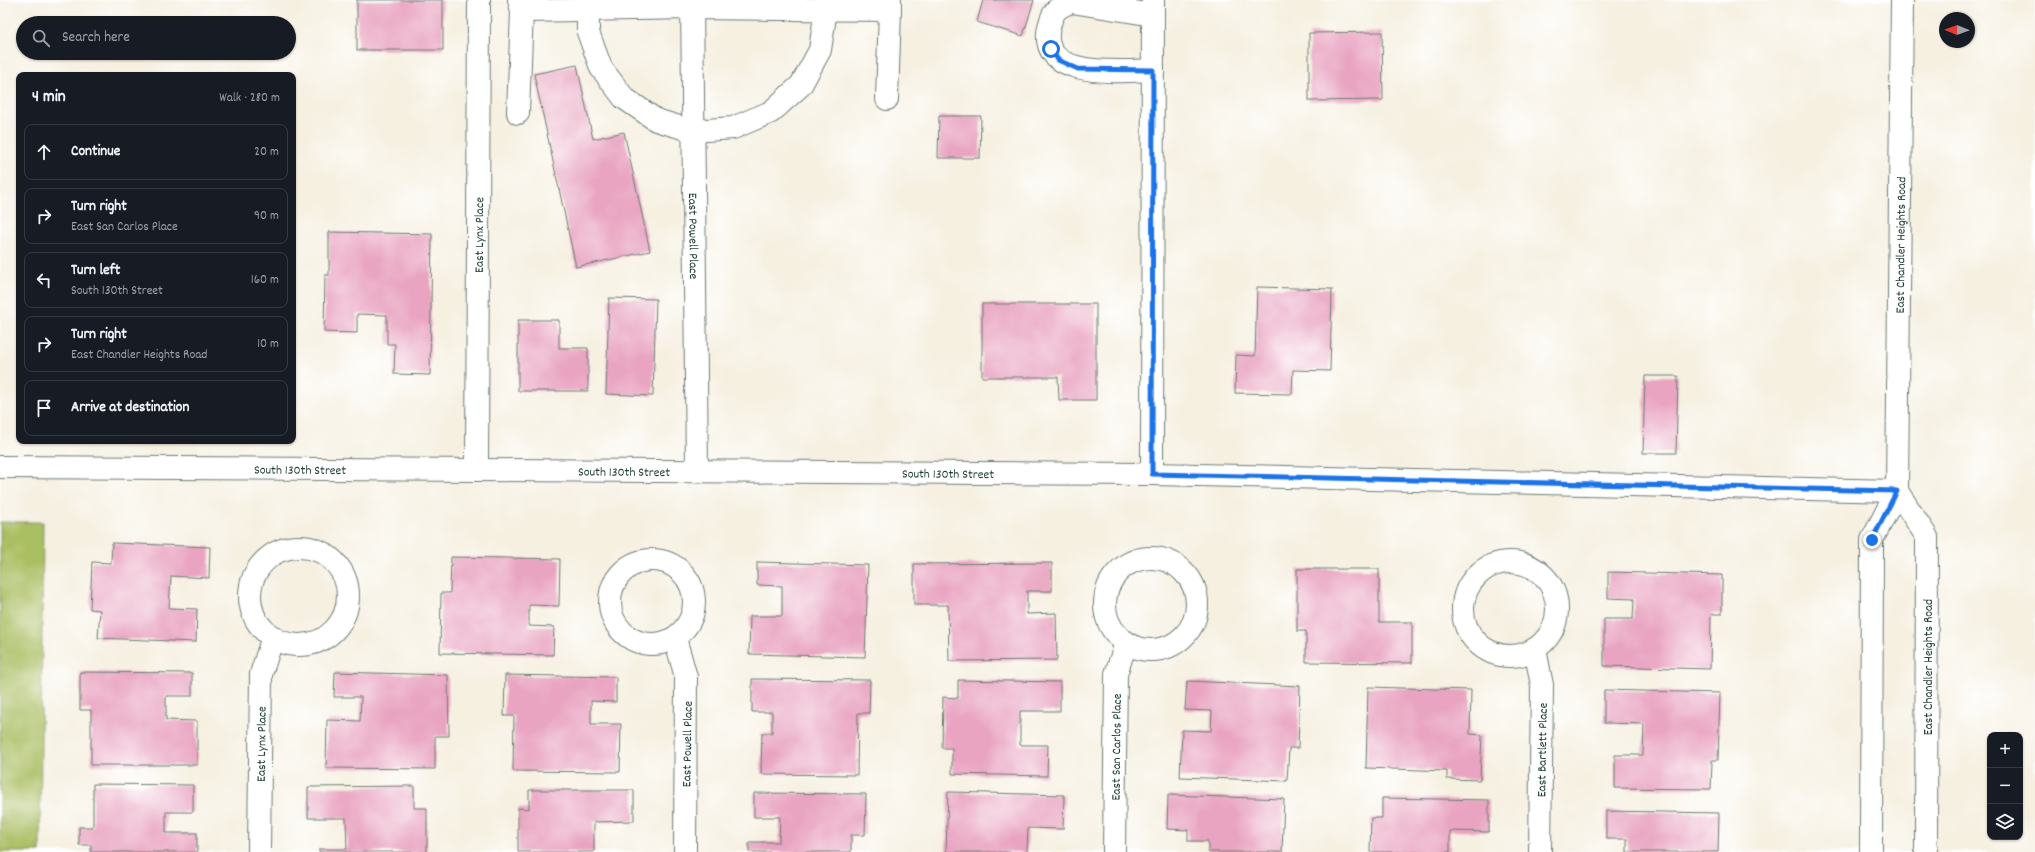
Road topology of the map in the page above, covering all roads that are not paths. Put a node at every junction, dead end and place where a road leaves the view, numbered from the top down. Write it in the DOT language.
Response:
graph roads {
  1 [pos="479,0"];
  2 [pos="1902,0"];
  3 [pos="692,4"];
  4 [pos="588,5"];
  5 [pos="826,5"];
  6 [pos="890,5"];
  7 [pos="521,6"];
  8 [pos="1153,8"];
  9 [pos="1153,70"];
  10 [pos="887,99"];
  11 [pos="518,113"];
  12 [pos="693,131"];
  13 [pos="0,467"];
  14 [pos="476,470"];
  15 [pos="697,471"];
  16 [pos="1152,474"];
  17 [pos="1897,491"];
  18 [pos="273,638"];
  19 [pos="675,638"];
  20 [pos="1126,643"];
  21 [pos="1536,650"];
  22 [pos="259,852"];
  23 [pos="685,852"];
  24 [pos="1114,852"];
  25 [pos="1540,852"];
  26 [pos="1871,852"];
  27 [pos="1926,852"];
  1 -- 14 [label="street, East Lynx Place"];
  2 -- 17 [label="street, East Chandler Heights Road"];
  3 -- 4 [label="street"];
  3 -- 5 [label="street"];
  3 -- 12 [label="street, East Powell Place"];
  4 -- 7 [label="street"];
  4 -- 12 [label="street"];
  5 -- 6 [label="street"];
  5 -- 12 [label="street"];
  6 -- 10 [label="street"];
  7 -- 11 [label="street"];
  8 -- 9 [label="street"];
  8 -- 9 [label="street"];
  9 -- 16 [label="street"];
  12 -- 15 [label="street, East Powell Place"];
  13 -- 14 [label="street, South 130th Street"];
  14 -- 15 [label="street, South 130th Street"];
  15 -- 16 [label="street, South 130th Street"];
  16 -- 17 [label="street, South 130th Street"];
  17 -- 26 [label="street, East Chandler Heights Road"];
  17 -- 27 [label="street, East Chandler Heights Road"];
  18 -- 18 [label="street"];
  18 -- 22 [label="street, East Lynx Place"];
  19 -- 23 [label="street, East Powell Place"];
  20 -- 20 [label="street"];
  20 -- 24 [label="street, East San Carlos Place"];
  21 -- 21 [label="street"];
  21 -- 25 [label="street, East Bartlett Place"];
}
